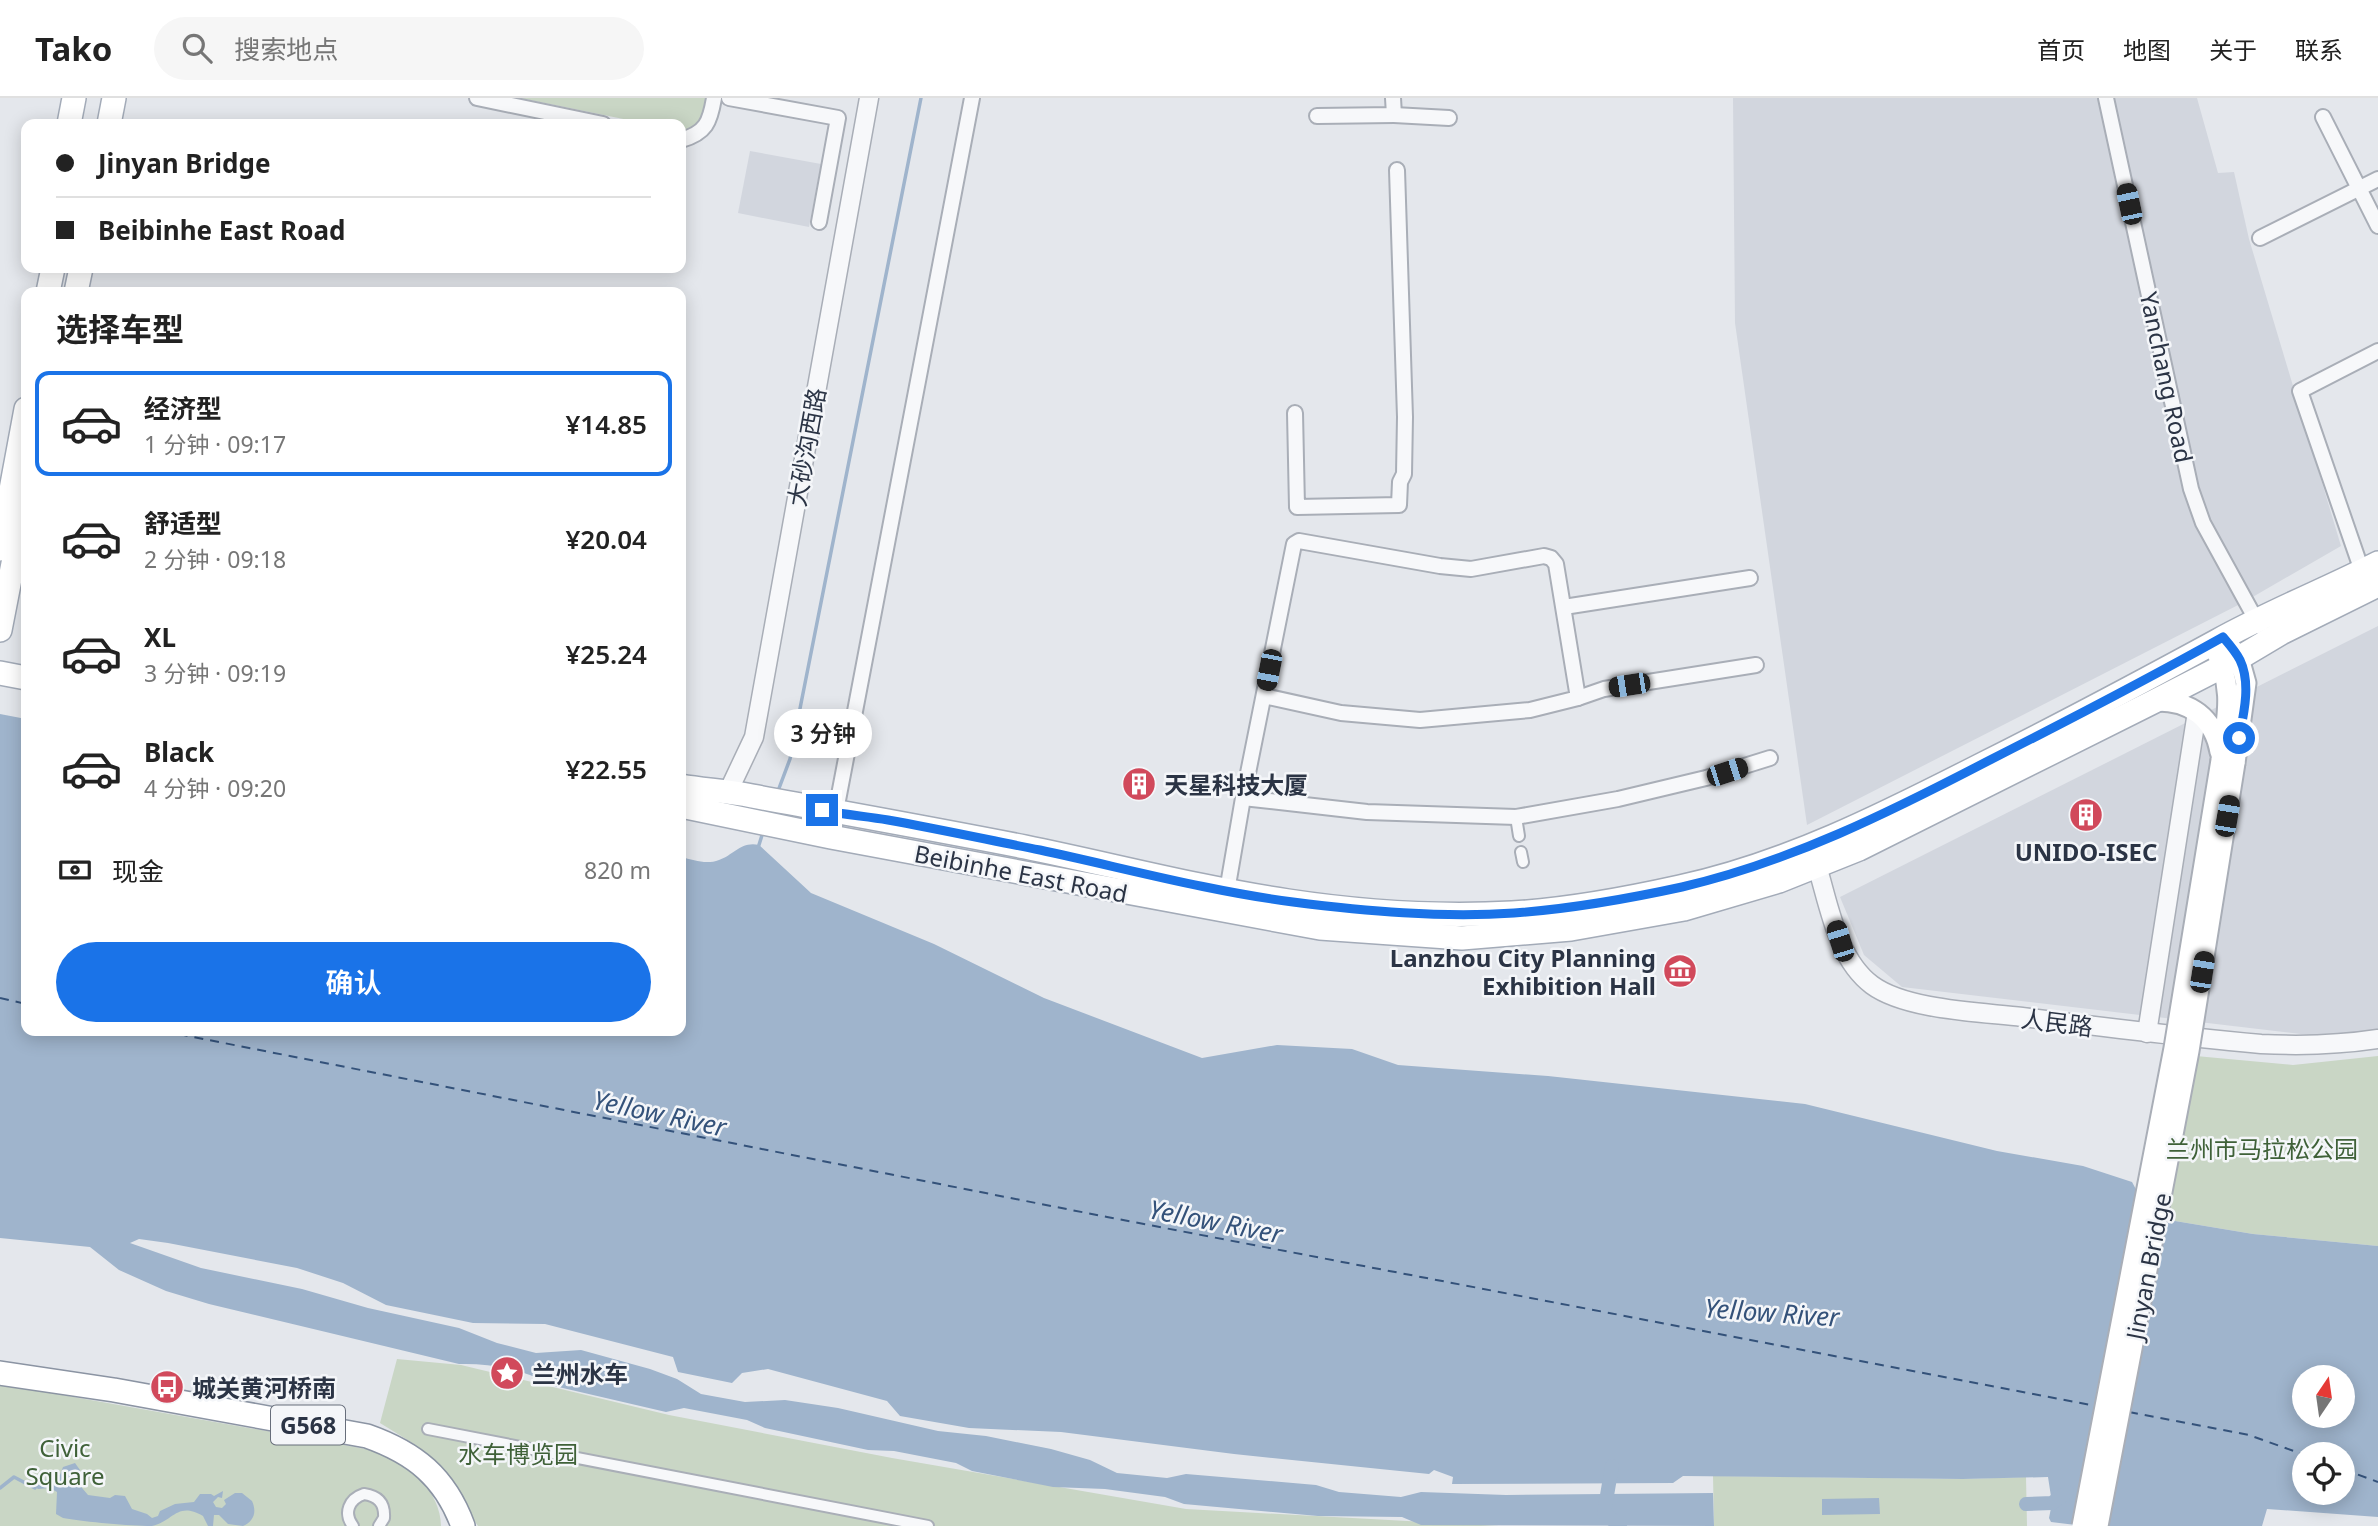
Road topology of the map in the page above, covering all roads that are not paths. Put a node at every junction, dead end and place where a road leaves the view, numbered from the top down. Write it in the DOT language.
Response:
graph roads {
  1 [pos="74,98"];
  2 [pos="84,98"];
  3 [pos="102,98"];
  4 [pos="114,98"];
  5 [pos="477,98"];
  6 [pos="713,98"];
  7 [pos="729,98"];
  8 [pos="869,98"];
  9 [pos="972,98"];
  10 [pos="1393,98"];
  11 [pos="2106,98"];
  12 [pos="1394,115"];
  13 [pos="1317,116"];
  14 [pos="2323,117"];
  15 [pos="1449,118"];
  16 [pos="70,119"];
  17 [pos="80,119"];
  18 [pos="98,119"];
  19 [pos="110,119"];
  20 [pos="579,119"];
  21 [pos="686,138"];
  22 [pos="1397,170"];
  23 [pos="2378,179"];
  24 [pos="2359,188"];
  25 [pos="819,222"];
  26 [pos="2378,226"];
  27 [pos="2260,238"];
  28 [pos="2378,351"];
  29 [pos="1295,412"];
  30 [pos="21,442"];
  31 [pos="13,494"];
  32 [pos="0,549"];
  33 [pos="19,561"];
  34 [pos="2373,573"];
  35 [pos="1750,578"];
  36 [pos="1563,607"];
  37 [pos="2,620"];
  38 [pos="2256,620"];
  39 [pos="2218,640"];
  40 [pos="2267,642"];
  41 [pos="0,659"];
  42 [pos="21,662"];
  43 [pos="2232,662"];
  44 [pos="1756,664"];
  45 [pos="0,673"];
  46 [pos="21,677"];
  47 [pos="1264,696"];
  48 [pos="1578,698"];
  49 [pos="2155,701"];
  50 [pos="2197,712"];
  51 [pos="1770,758"];
  52 [pos="2228,762"];
  53 [pos="686,787"];
  54 [pos="739,793"];
  55 [pos="1243,798"];
  56 [pos="686,807"];
  57 [pos="829,811"];
  58 [pos="1516,817"];
  59 [pos="824,836"];
  60 [pos="1519,836"];
  61 [pos="1817,866"];
  62 [pos="1227,891"];
  63 [pos="2147,1033"];
  64 [pos="2378,1039"];
  65 [pos="0,1362"];
  66 [pos="0,1373"];
  67 [pos="114,1390"];
  68 [pos="428,1429"];
  69 [pos="353,1526"];
  70 [pos="379,1526"];
  71 [pos="463,1526"];
  72 [pos="928,1526"];
  73 [pos="2082,1526"];
  74 [pos="2098,1526"];
  1 -- 16 [label="main road"];
  2 -- 17 [label="main road"];
  3 -- 18 [label="main road"];
  4 -- 19 [label="main road"];
  5 -- 20 [label="street"];
  6 -- 21 [label="street"];
  7 -- 25 [label="street"];
  8 -- 54 [label="street, 大砂沟西路"];
  9 -- 57 [label="street"];
  10 -- 12 [label="street"];
  11 -- 38 [label="street, Yanchang Road"];
  12 -- 13 [label="street"];
  12 -- 15 [label="street"];
  14 -- 24 [label="street"];
  22 -- 29 [label="street"];
  23 -- 24 [label="street"];
  24 -- 26 [label="street"];
  24 -- 27 [label="street"];
  28 -- 34 [label="street"];
  30 -- 31 [label="main road"];
  31 -- 32 [label="main road"];
  31 -- 33 [label="main road"];
  33 -- 37 [label="main road"];
  34 -- 38 [label="main road, Beibinhe East Road"];
  34 -- 40 [label="main road, Beibinhe East Road"];
  35 -- 36 [label="street"];
  36 -- 47 [label="street"];
  36 -- 48 [label="street"];
  38 -- 39 [label="main road, Beibinhe East Road"];
  38 -- 40 [label="street, Yanchang Road"];
  39 -- 43 [label="main road"];
  39 -- 62 [label="main road, Beibinhe East Road"];
  40 -- 43 [label="main road, Beibinhe East Road"];
  41 -- 42 [label="main road"];
  43 -- 49 [label="main road, Beibinhe East Road"];
  43 -- 52 [label="main road"];
  44 -- 48 [label="street"];
  45 -- 46 [label="main road"];
  47 -- 48 [label="street"];
  47 -- 55 [label="street"];
  49 -- 50 [label="main road"];
  49 -- 61 [label="main road, Beibinhe East Road"];
  50 -- 52 [label="main road"];
  50 -- 63 [label="street"];
  51 -- 58 [label="street"];
  52 -- 73 [label="main road, Jinyan Bridge, bridge"];
  52 -- 74 [label="main road, Jinyan Bridge, bridge"];
  53 -- 54 [label="main road, Beibinhe East Road"];
  54 -- 57 [label="main road, Beibinhe East Road"];
  55 -- 58 [label="street"];
  55 -- 62 [label="street"];
  56 -- 59 [label="main road, Beibinhe East Road"];
  57 -- 59 [label="street"];
  57 -- 62 [label="main road, Beibinhe East Road"];
  58 -- 60 [label="street"];
  59 -- 61 [label="main road, Beibinhe East Road"];
  61 -- 63 [label="street, 人民路"];
  63 -- 64 [label="street, 人民路"];
  65 -- 67 [label="main road"];
  66 -- 67 [label="main road, G568"];
  67 -- 71 [label="main road, G568"];
  68 -- 72 [label="street"];
  69 -- 70 [label="street"];
}
